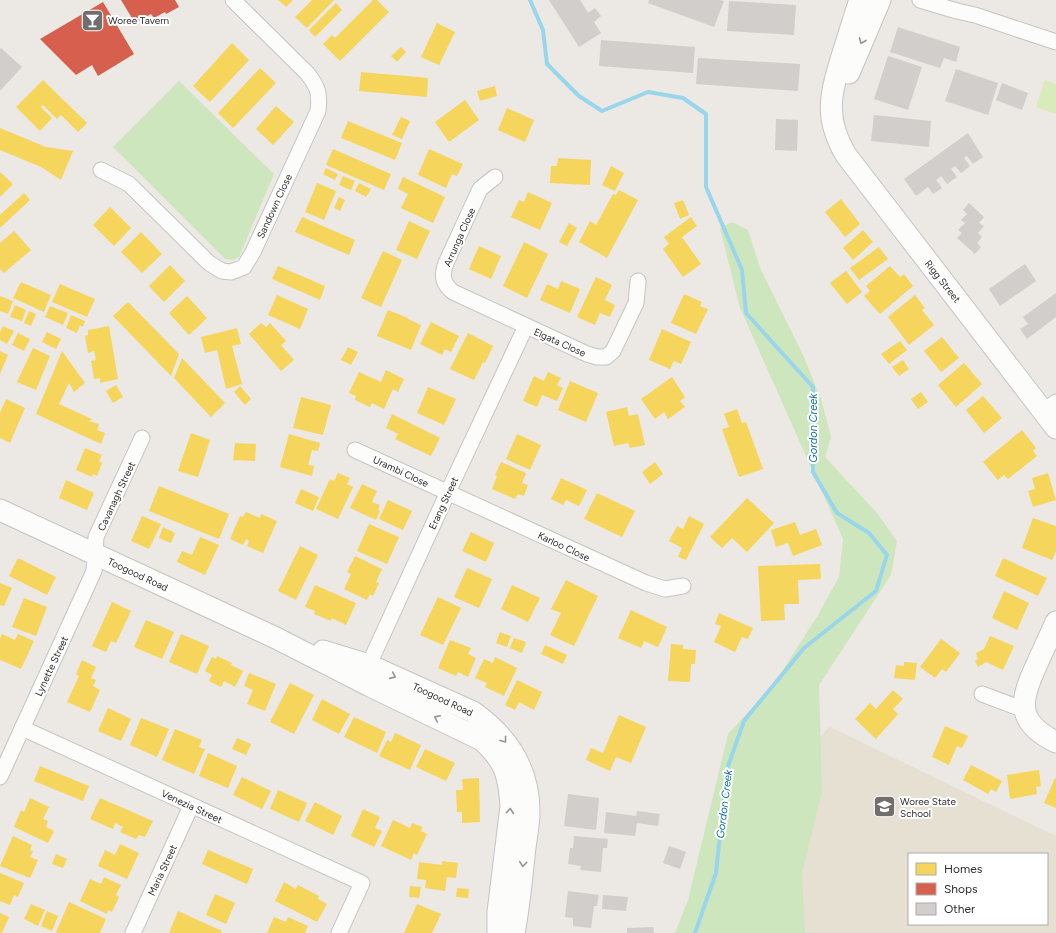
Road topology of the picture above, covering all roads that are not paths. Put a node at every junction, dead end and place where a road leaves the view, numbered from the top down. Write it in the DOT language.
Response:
graph roads {
  1 [pos="233,0"];
  2 [pos="860,0"];
  3 [pos="880,0"];
  4 [pos="920,0"];
  5 [pos="1056,42"];
  6 [pos="846,64"];
  7 [pos="101,170"];
  8 [pos="495,177"];
  9 [pos="638,281"];
  10 [pos="526,326"];
  11 [pos="1050,407"];
  12 [pos="1056,428"];
  13 [pos="142,438"];
  14 [pos="355,450"];
  15 [pos="448,492"];
  16 [pos="0,510"];
  17 [pos="95,554"];
  18 [pos="683,586"];
  19 [pos="1056,622"];
  20 [pos="365,673"];
  21 [pos="982,694"];
  22 [pos="1025,710"];
  23 [pos="22,728"];
  24 [pos="1056,742"];
  25 [pos="0,777"];
  26 [pos="191,806"];
  27 [pos="133,933"];
  28 [pos="338,933"];
  29 [pos="498,933"];
  30 [pos="514,933"];
  1 -- 7 [label="street, Sandown Close"];
  2 -- 6 [label="street, Rigg Street"];
  3 -- 6 [label="street, Rigg Street, one-way"];
  4 -- 5 [label="street"];
  6 -- 11 [label="street, Rigg Street"];
  8 -- 10 [label="street, Arrunga Close"];
  9 -- 10 [label="street, Elgata Close"];
  10 -- 15 [label="street, Erang Street"];
  11 -- 12 [label="street, Rigg Street"];
  13 -- 17 [label="street, Cavanagh Street"];
  14 -- 15 [label="street, Urambi Close"];
  15 -- 18 [label="street, Karloo Close"];
  15 -- 20 [label="street, Erang Street"];
  16 -- 17 [label="street, Toogood Road"];
  17 -- 20 [label="street, Toogood Road"];
  17 -- 23 [label="street, Lynette Street"];
  19 -- 22 [label="street"];
  29 -- 20 [label="street, Toogood Road, one-way"];
  20 -- 30 [label="street, Toogood Road, one-way"];
  21 -- 22 [label="street"];
  22 -- 24 [label="street"];
  23 -- 25 [label="street, Lynette Street"];
  23 -- 26 [label="street, Venezia Street"];
  26 -- 27 [label="street, Maria Street"];
  26 -- 28 [label="street, Venezia Street"];
}
